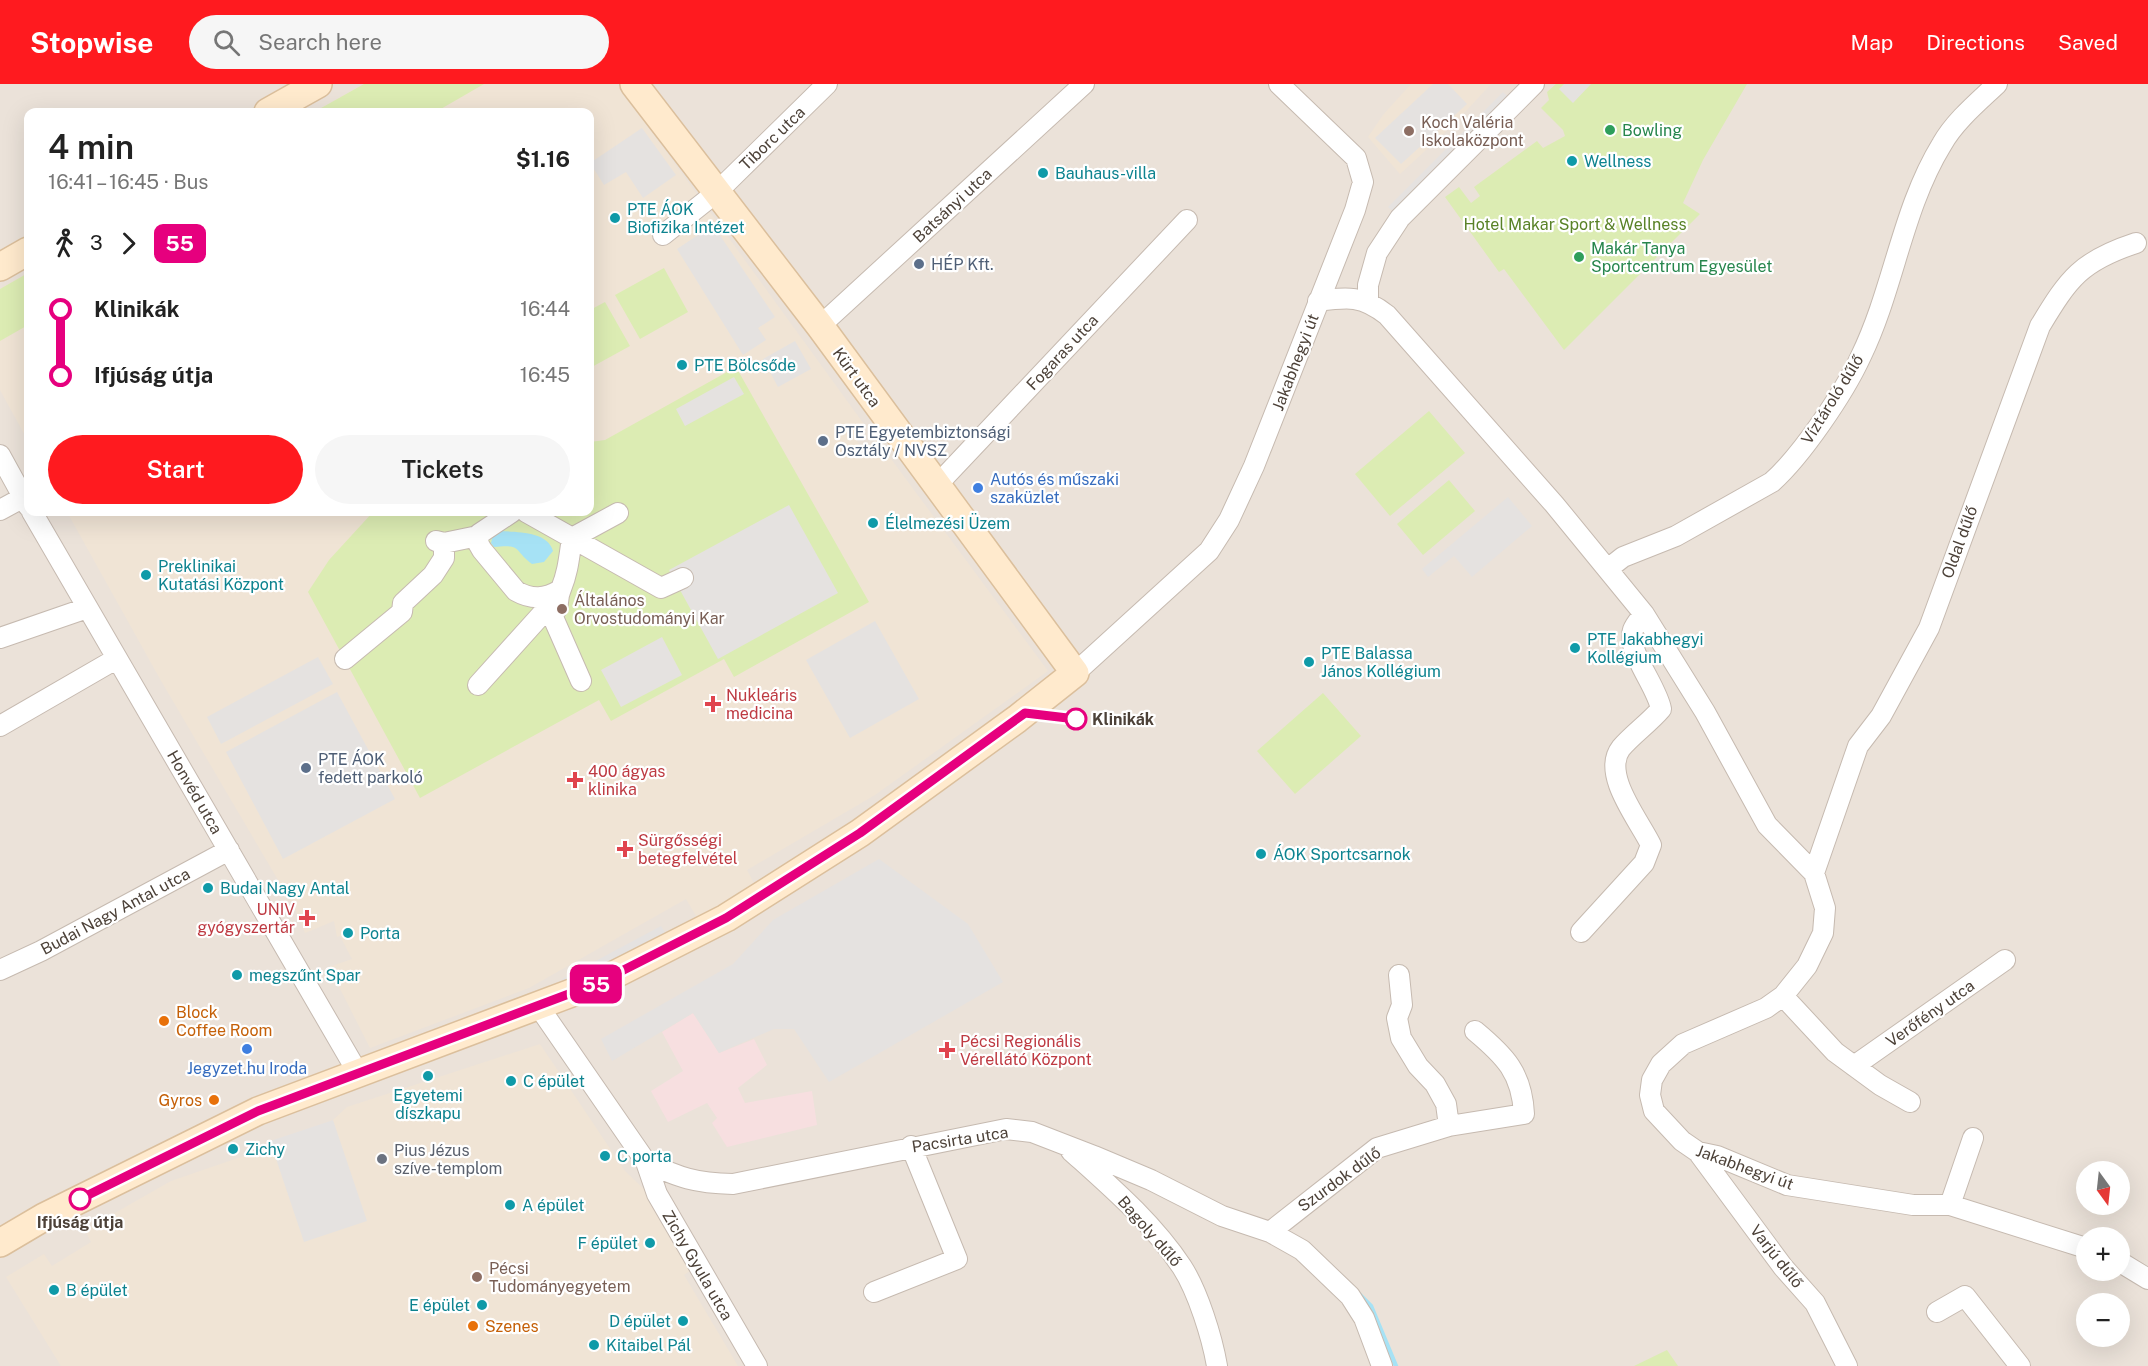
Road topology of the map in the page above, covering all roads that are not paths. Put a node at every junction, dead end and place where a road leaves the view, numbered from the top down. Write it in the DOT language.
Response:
graph roads {
  1 [pos="634,84"];
  2 [pos="827,84"];
  3 [pos="1084,84"];
  4 [pos="1278,84"];
  5 [pos="1534,84"];
  6 [pos="1997,84"];
  7 [pos="294,87"];
  8 [pos="272,108"];
  9 [pos="717,192"];
  10 [pos="1187,220"];
  11 [pos="663,236"];
  12 [pos="2136,243"];
  13 [pos="24,253"];
  14 [pos="0,267"];
  15 [pos="1318,301"];
  16 [pos="1368,302"];
  17 [pos="820,326"];
  18 [pos="0,455"];
  19 [pos="937,485"];
  20 [pos="24,498"];
  21 [pos="24,506"];
  22 [pos="0,510"];
  23 [pos="618,513"];
  24 [pos="34,516"];
  25 [pos="506,516"];
  26 [pos="533,516"];
  27 [pos="572,538"];
  28 [pos="477,539"];
  29 [pos="591,549"];
  30 [pos="569,564"];
  31 [pos="1609,568"];
  32 [pos="683,578"];
  33 [pos="87,608"];
  34 [pos="545,609"];
  35 [pos="1644,614"];
  36 [pos="0,638"];
  37 [pos="116,659"];
  38 [pos="345,659"];
  39 [pos="1075,673"];
  40 [pos="581,681"];
  41 [pos="478,685"];
  42 [pos="0,726"];
  43 [pos="228,850"];
  44 [pos="1814,873"];
  45 [pos="1581,932"];
  46 [pos="2005,960"];
  47 [pos="0,970"];
  48 [pos="1399,975"];
  49 [pos="1783,996"];
  50 [pos="539,1007"];
  51 [pos="1475,1031"];
  52 [pos="1854,1066"];
  53 [pos="358,1073"];
  54 [pos="1910,1102"];
  55 [pos="1449,1126"];
  56 [pos="1973,1138"];
  57 [pos="910,1146"];
  58 [pos="1067,1148"];
  59 [pos="1698,1152"];
  60 [pos="646,1162"];
  61 [pos="673,1174"];
  62 [pos="657,1194"];
  63 [pos="1950,1204"];
  64 [pos="1269,1232"];
  65 [pos="0,1243"];
  66 [pos="2076,1245"];
  67 [pos="2130,1268"];
  68 [pos="2148,1279"];
  69 [pos="874,1292"];
  70 [pos="1937,1312"];
  71 [pos="757,1366"];
  72 [pos="1217,1366"];
  73 [pos="1382,1366"];
  74 [pos="1847,1366"];
  75 [pos="2020,1366"];
  1 -- 9 [label="street, Kürt utca"];
  2 -- 9 [label="street, Tiborc utca"];
  3 -- 17 [label="street, Batsányi utca"];
  4 -- 15 [label="street"];
  5 -- 16 [label="street"];
  6 -- 31 [label="street, Víztároló dűlő"];
  7 -- 8 [label="street"];
  9 -- 11 [label="street, Tiborc utca"];
  9 -- 17 [label="street, Kürt utca"];
  10 -- 19 [label="street, Fogaras utca"];
  12 -- 44 [label="street, Oldal dűlő"];
  13 -- 14 [label="street"];
  15 -- 16 [label="street, Jakabhegyi út"];
  15 -- 39 [label="street, Jakabhegyi út"];
  16 -- 31 [label="street, Jakabhegyi út"];
  17 -- 19 [label="street, Kürt utca"];
  18 -- 20 [label="street, Honvéd utca"];
  19 -- 39 [label="street, Kürt utca"];
  21 -- 22 [label="street"];
  23 -- 27 [label="street"];
  24 -- 33 [label="street, Honvéd utca"];
  25 -- 28 [label="street"];
  26 -- 27 [label="street"];
  27 -- 29 [label="street"];
  27 -- 30 [label="street"];
  28 -- 34 [label="street"];
  28 -- 38 [label="street"];
  29 -- 30 [label="street"];
  29 -- 32 [label="street"];
  30 -- 34 [label="street"];
  31 -- 35 [label="street, Jakabhegyi út"];
  33 -- 36 [label="street"];
  33 -- 37 [label="street, Honvéd utca"];
  34 -- 40 [label="street"];
  34 -- 41 [label="street"];
  35 -- 44 [label="street, Jakabhegyi út"];
  35 -- 45 [label="street"];
  37 -- 42 [label="street"];
  37 -- 43 [label="street, Honvéd utca"];
  39 -- 50 [label="street"];
  43 -- 47 [label="street, Budai Nagy Antal utca"];
  43 -- 53 [label="street, Honvéd utca"];
  44 -- 49 [label="street, Jakabhegyi út"];
  46 -- 52 [label="street, Verőfény utca"];
  48 -- 55 [label="street"];
  49 -- 52 [label="street"];
  49 -- 59 [label="street, Jakabhegyi út"];
  50 -- 53 [label="street"];
  50 -- 60 [label="street"];
  51 -- 55 [label="street, Szurdok dűlő"];
  52 -- 54 [label="street"];
  53 -- 65 [label="street"];
  55 -- 64 [label="street, Szurdok dűlő"];
  56 -- 63 [label="street"];
  57 -- 58 [label="street, Pacsirta utca"];
  57 -- 61 [label="street, Pacsirta utca"];
  57 -- 69 [label="street"];
  58 -- 64 [label="street, Pacsirta utca"];
  58 -- 72 [label="street, Bagoly dűlő"];
  59 -- 63 [label="street, Jakabhegyi út"];
  59 -- 74 [label="street, Varjú dűlő"];
  60 -- 61 [label="street, Pacsirta utca"];
  60 -- 62 [label="street, Zichy Gyula utca"];
  61 -- 62 [label="street"];
  62 -- 71 [label="street, Zichy Gyula utca"];
  63 -- 66 [label="street, Jakabhegyi út"];
  64 -- 73 [label="street, Pacsirta utca"];
  67 -- 68 [label="street"];
  70 -- 75 [label="street"];
}
